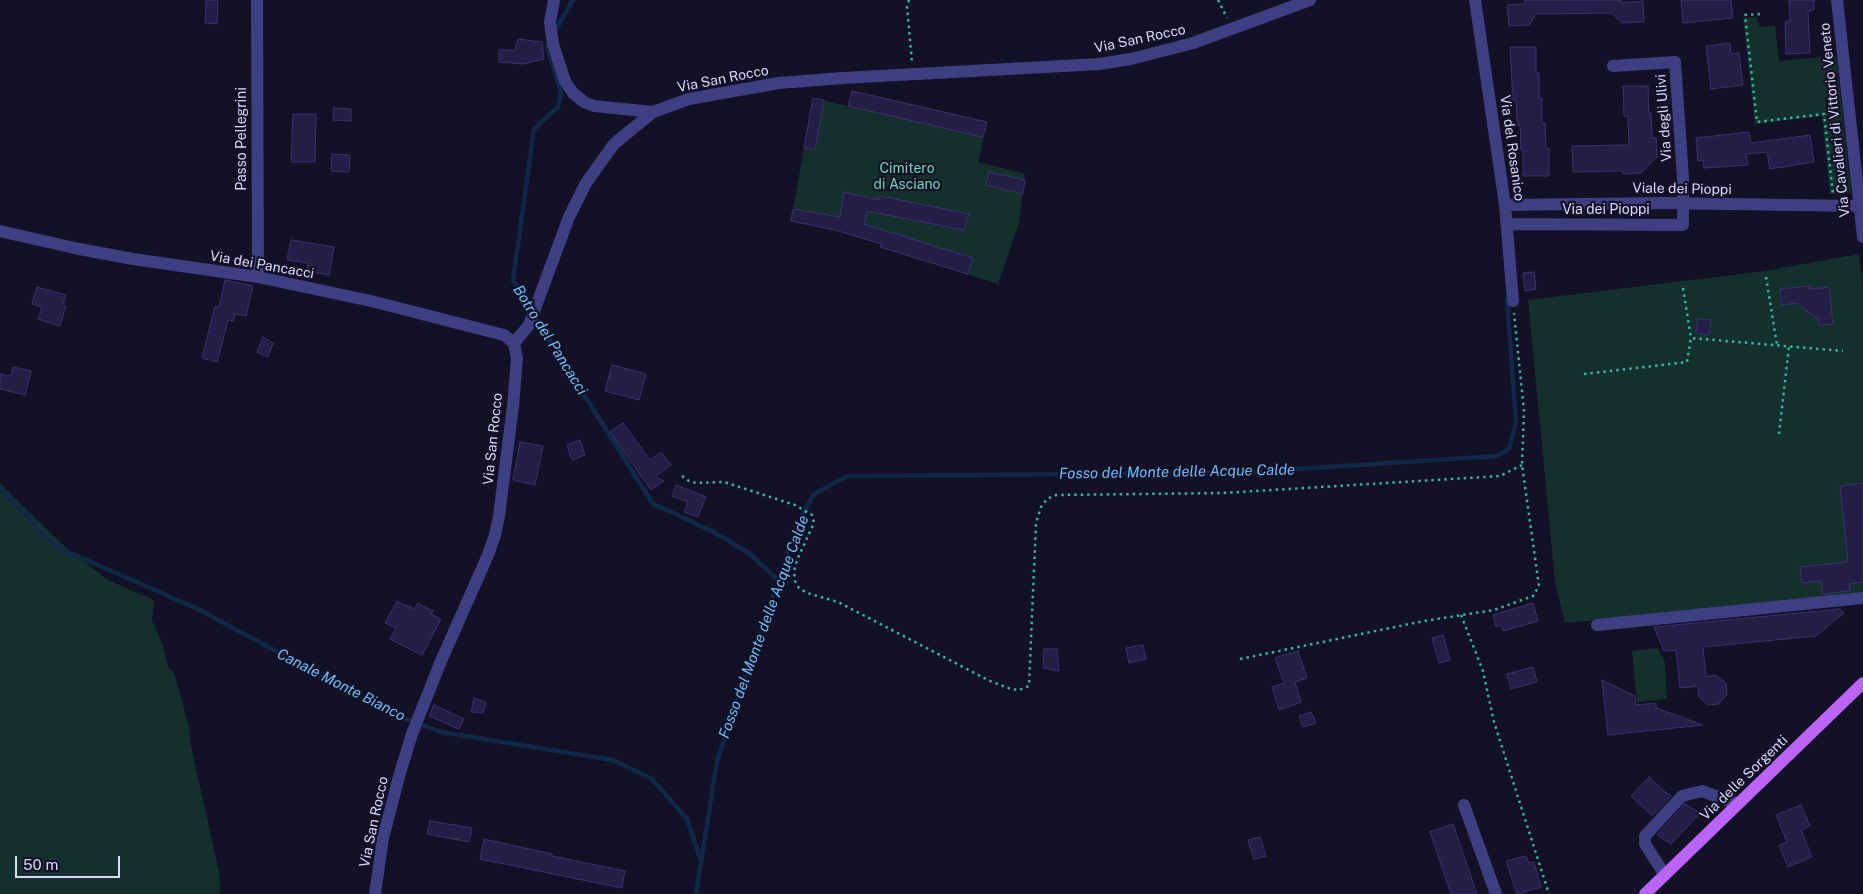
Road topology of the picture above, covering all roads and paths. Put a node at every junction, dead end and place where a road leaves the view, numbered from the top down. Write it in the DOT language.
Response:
graph roads {
  1 [pos="257,0"];
  2 [pos="554,0"];
  3 [pos="905,0"];
  4 [pos="909,0"];
  5 [pos="1218,0"];
  6 [pos="1310,0"];
  7 [pos="1475,0"];
  8 [pos="1837,0"];
  9 [pos="1220,5"];
  10 [pos="907,7"];
  11 [pos="1760,14"];
  12 [pos="1613,66"];
  13 [pos="913,76"];
  14 [pos="653,112"];
  15 [pos="1857,136"];
  16 [pos="1683,204"];
  17 [pos="1505,205"];
  18 [pos="1835,205"];
  19 [pos="1859,206"];
  20 [pos="1507,224"];
  21 [pos="0,231"];
  22 [pos="1863,237"];
  23 [pos="258,277"];
  24 [pos="1766,277"];
  25 [pos="1682,288"];
  26 [pos="1513,301"];
  27 [pos="1691,338"];
  28 [pos="514,343"];
  29 [pos="1777,345"];
  30 [pos="1789,346"];
  31 [pos="1843,351"];
  32 [pos="1584,374"];
  33 [pos="1779,434"];
  34 [pos="1522,465"];
  35 [pos="682,476"];
  36 [pos="1863,598"];
  37 [pos="1461,615"];
  38 [pos="1597,625"];
  39 [pos="1240,659"];
  40 [pos="1863,683"];
  41 [pos="1738,804"];
  42 [pos="1464,805"];
  43 [pos="1665,876"];
  44 [pos="375,894"];
  45 [pos="1496,894"];
  46 [pos="1549,894"];
  47 [pos="1645,894"];
  1 -- 23 [label="street, Passo Pellegrini"];
  2 -- 14 [label="street"];
  3 -- 10 [label="path"];
  4 -- 10 [label="path"];
  5 -- 9 [label="path"];
  6 -- 13 [label="street, Via San Rocco"];
  7 -- 17 [label="street, Via del Rosanico"];
  8 -- 15 [label="street, Via Cavalieri di Vittorio Veneto"];
  10 -- 13 [label="path"];
  11 -- 18 [label="path"];
  12 -- 16 [label="street, Via degli Ulivi"];
  13 -- 14 [label="street, Via San Rocco"];
  14 -- 28 [label="street, Via San Rocco"];
  15 -- 19 [label="street, Via Cavalieri di Vittorio Veneto"];
  16 -- 17 [label="street, Viale dei Pioppi"];
  16 -- 18 [label="street, Viale dei Pioppi"];
  16 -- 20 [label="street, Via dei Pioppi"];
  17 -- 20 [label="street, Via del Rosanico"];
  18 -- 19 [label="street, Viale dei Pioppi"];
  19 -- 22 [label="street, Via Cavalieri di Vittorio Veneto"];
  20 -- 26 [label="street, Via del Rosanico"];
  21 -- 23 [label="street, Via dei Pancacci"];
  23 -- 28 [label="street, Via dei Pancacci"];
  24 -- 29 [label="path"];
  25 -- 27 [label="path"];
  26 -- 34 [label="path"];
  27 -- 29 [label="path"];
  27 -- 32 [label="path"];
  28 -- 44 [label="street, Via San Rocco"];
  29 -- 30 [label="path"];
  30 -- 31 [label="path"];
  30 -- 33 [label="path"];
  34 -- 35 [label="path"];
  34 -- 37 [label="path"];
  36 -- 38 [label="street"];
  37 -- 39 [label="path"];
  37 -- 46 [label="path"];
  40 -- 41 [label="main road, Via delle Sorgenti"];
  41 -- 43 [label="main road, Via delle Sorgenti"];
  41 -- 43 [label="street"];
  42 -- 45 [label="street"];
  43 -- 47 [label="main road, Via delle Sorgenti"];
}
